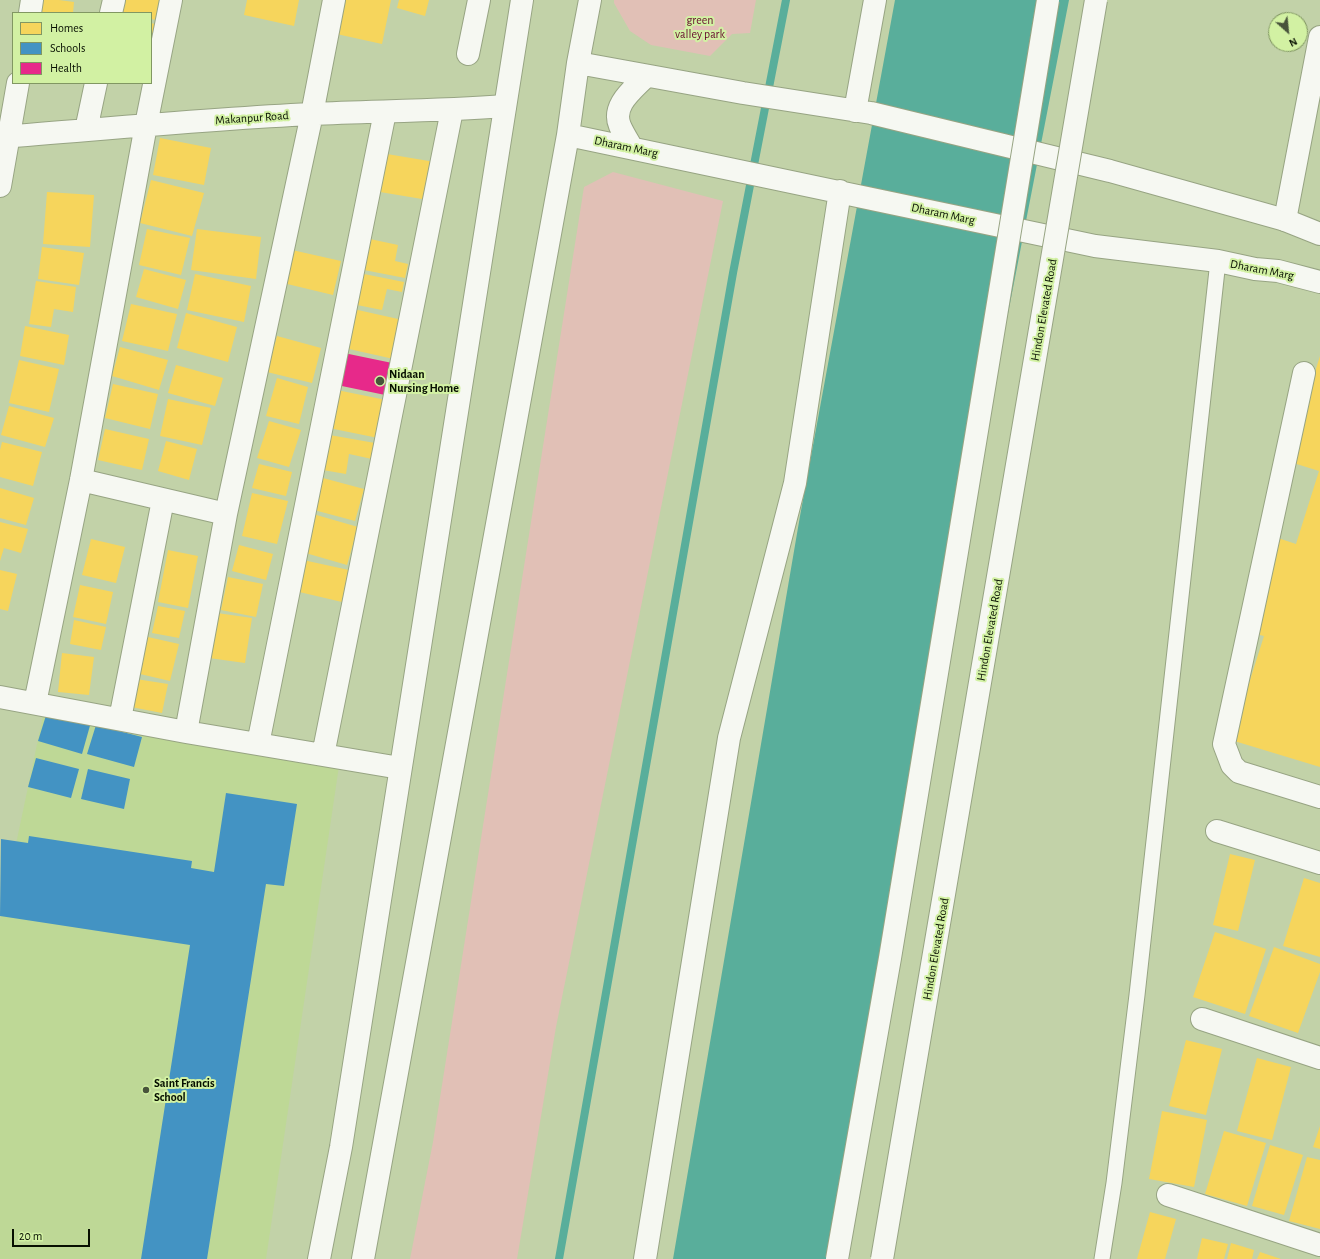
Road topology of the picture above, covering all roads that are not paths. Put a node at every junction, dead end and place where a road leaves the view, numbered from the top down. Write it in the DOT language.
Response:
graph roads {
  1 [pos="32,0"];
  2 [pos="114,0"];
  3 [pos="171,0"];
  4 [pos="334,0"];
  5 [pos="479,0"];
  6 [pos="522,0"];
  7 [pos="590,0"];
  8 [pos="876,0"];
  9 [pos="1048,0"];
  10 [pos="1096,0"];
  11 [pos="30,12"];
  12 [pos="111,12"];
  13 [pos="1320,37"];
  14 [pos="468,54"];
  15 [pos="578,63"];
  16 [pos="646,76"];
  17 [pos="18,84"];
  18 [pos="96,84"];
  19 [pos="505,106"];
  20 [pos="452,110"];
  21 [pos="385,112"];
  22 [pos="863,112"];
  23 [pos="312,114"];
  24 [pos="146,125"];
  25 [pos="86,130"];
  26 [pos="568,134"];
  27 [pos="5,137"];
  28 [pos="632,148"];
  29 [pos="0,186"];
  30 [pos="844,193"];
  31 [pos="1285,220"];
  32 [pos="1320,234"];
  33 [pos="1218,261"];
  34 [pos="1320,282"];
  35 [pos="1304,373"];
  36 [pos="81,480"];
  37 [pos="163,500"];
  38 [pos="226,514"];
  39 [pos="0,697"];
  40 [pos="35,703"];
  41 [pos="120,719"];
  42 [pos="186,732"];
  43 [pos="258,744"];
  44 [pos="323,755"];
  45 [pos="400,768"];
  46 [pos="1320,797"];
  47 [pos="1217,831"];
  48 [pos="1320,862"];
  49 [pos="1202,1019"];
  50 [pos="1320,1058"];
  51 [pos="1168,1195"];
  52 [pos="1320,1245"];
  53 [pos="319,1259"];
  54 [pos="363,1259"];
  55 [pos="645,1259"];
  56 [pos="837,1259"];
  57 [pos="882,1259"];
  58 [pos="1102,1259"];
  1 -- 11 [label="main road"];
  2 -- 12 [label="main road"];
  3 -- 24 [label="main road"];
  4 -- 23 [label="main road"];
  5 -- 14 [label="main road"];
  6 -- 19 [label="main road"];
  7 -- 15 [label="main road"];
  8 -- 22 [label="main road"];
  9 -- 56 [label="main road, bridge"];
  10 -- 57 [label="main road, Hindon Elevated Road, bridge"];
  13 -- 31 [label="main road"];
  15 -- 16 [label="main road"];
  15 -- 26 [label="main road"];
  16 -- 22 [label="main road"];
  16 -- 28 [label="main road"];
  17 -- 27 [label="main road"];
  18 -- 25 [label="main road"];
  19 -- 20 [label="main road, Makanpur Road"];
  19 -- 45 [label="main road"];
  20 -- 21 [label="main road, Makanpur Road"];
  20 -- 44 [label="main road"];
  21 -- 23 [label="main road, Makanpur Road"];
  21 -- 43 [label="main road"];
  22 -- 31 [label="main road, bridge"];
  23 -- 24 [label="main road, Makanpur Road"];
  23 -- 38 [label="main road"];
  24 -- 25 [label="main road, Makanpur Road"];
  24 -- 36 [label="main road"];
  25 -- 27 [label="main road, Makanpur Road"];
  26 -- 28 [label="main road, Dharam Marg"];
  26 -- 54 [label="main road"];
  27 -- 29 [label="main road"];
  28 -- 30 [label="main road, Dharam Marg"];
  30 -- 33 [label="main road, Dharam Marg, bridge"];
  30 -- 55 [label="main road"];
  31 -- 32 [label="main road"];
  33 -- 34 [label="main road, Dharam Marg"];
  33 -- 58 [label="lane"];
  35 -- 46 [label="main road"];
  36 -- 37 [label="main road"];
  36 -- 40 [label="main road"];
  37 -- 38 [label="main road"];
  37 -- 41 [label="main road"];
  38 -- 42 [label="main road"];
  39 -- 40 [label="main road"];
  40 -- 41 [label="main road"];
  41 -- 42 [label="main road"];
  42 -- 43 [label="main road"];
  43 -- 44 [label="main road"];
  44 -- 45 [label="main road"];
  45 -- 53 [label="main road"];
  47 -- 48 [label="main road"];
  49 -- 50 [label="main road"];
  51 -- 52 [label="main road"];
}
